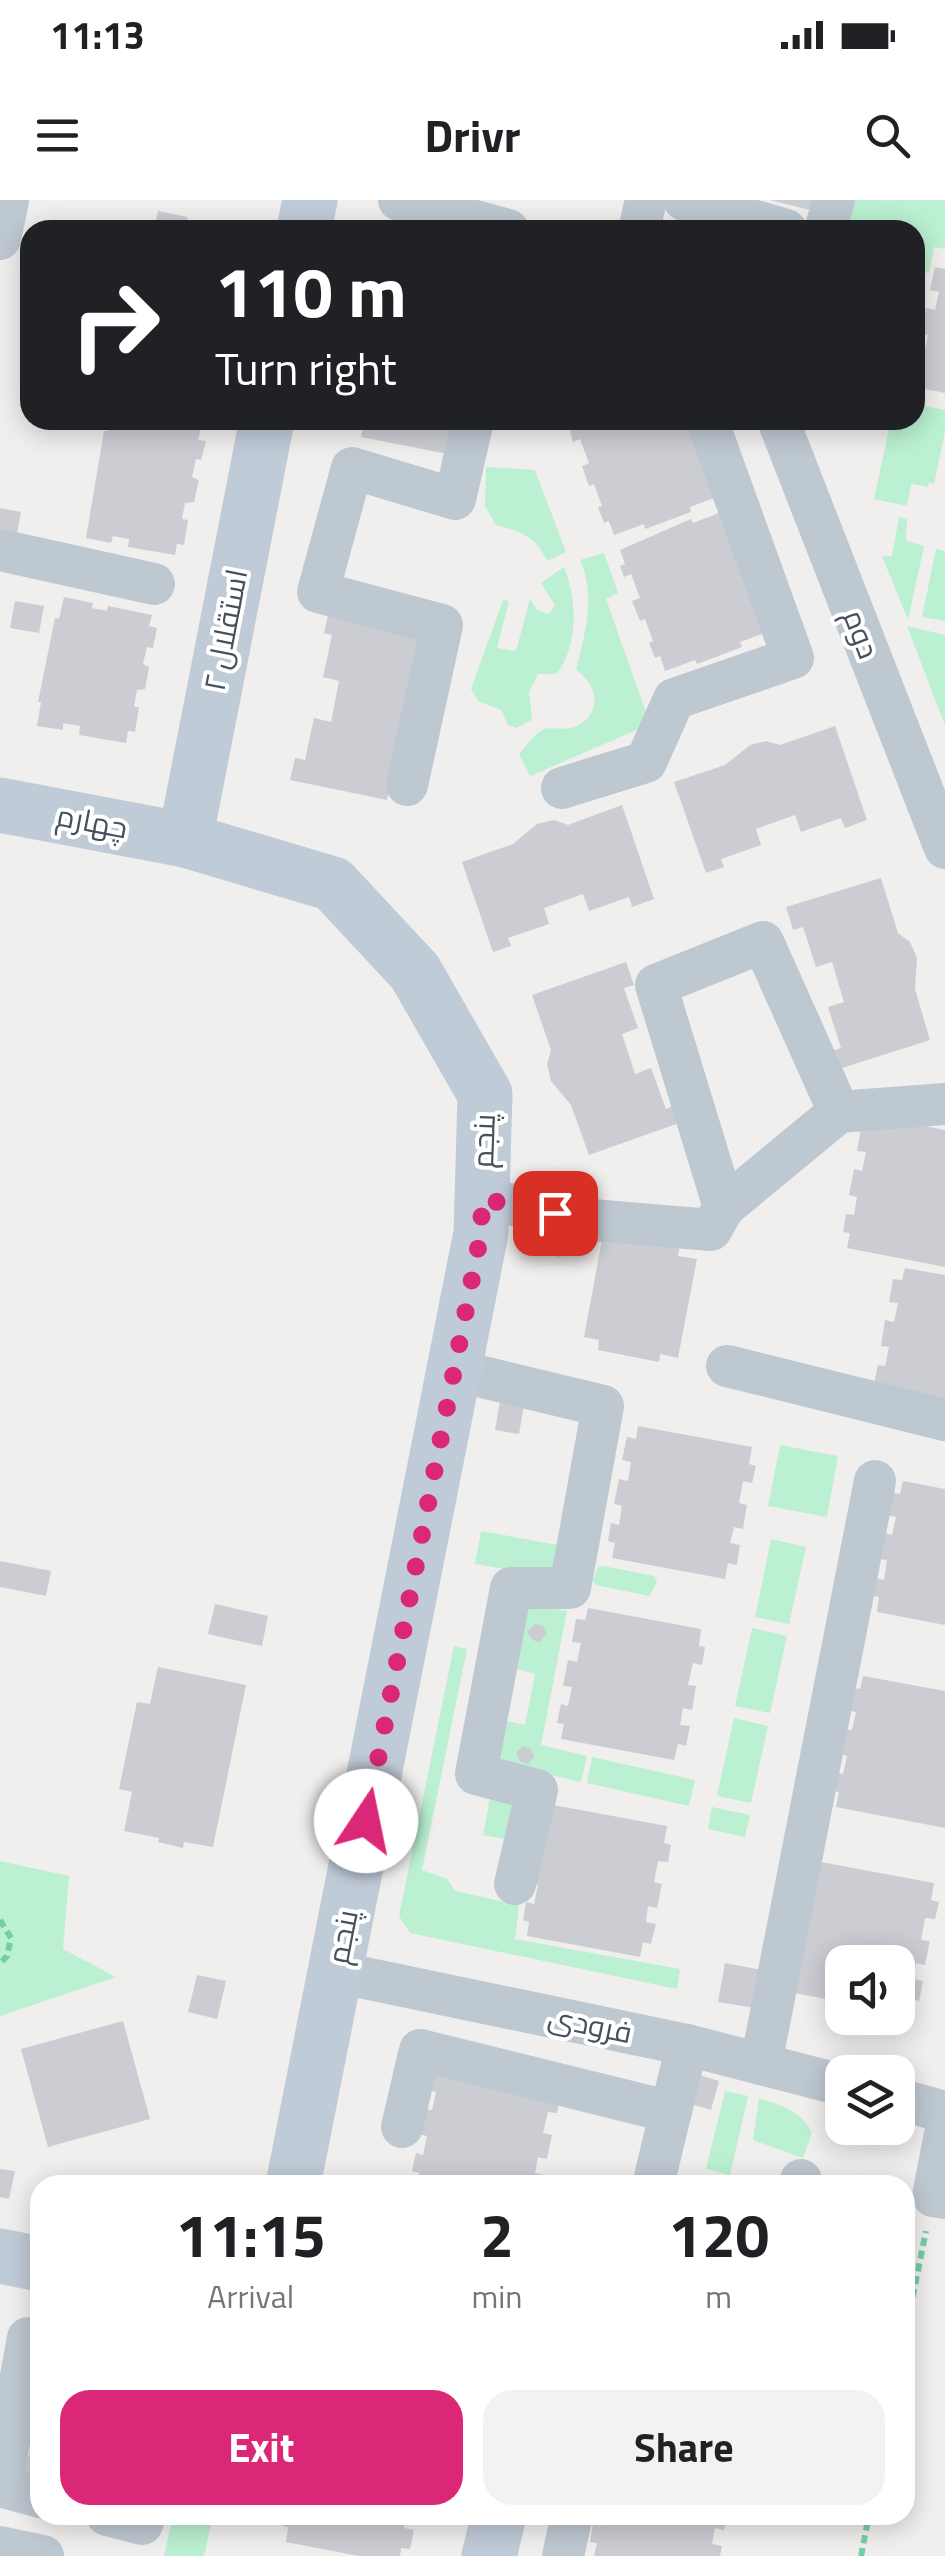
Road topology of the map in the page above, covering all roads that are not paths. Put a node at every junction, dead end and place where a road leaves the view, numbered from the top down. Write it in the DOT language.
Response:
graph roads {
  1 [pos="1,200"];
  2 [pos="399,200"];
  3 [pos="684,200"];
  4 [pos="472,220"];
  5 [pos="752,220"];
  6 [pos="0,239"];
  7 [pos="265,430"];
  8 [pos="471,430"];
  9 [pos="711,430"];
  10 [pos="782,430"];
  11 [pos="0,550"];
  12 [pos="154,584"];
  13 [pos="407,786"];
  14 [pos="562,788"];
  15 [pos="0,804"];
  16 [pos="184,840"];
  17 [pos="945,848"];
  18 [pos="945,1104"];
  19 [pos="840,1112"];
  20 [pos="482,1199"];
  21 [pos="724,1207"];
  22 [pos="727,1366"];
  23 [pos="454,1370"];
  24 [pos="945,1420"];
  25 [pos="875,1481"];
  26 [pos="515,1884"];
  27 [pos="336,1972"];
  28 [pos="687,2045"];
  29 [pos="761,2064"];
  30 [pos="825,2081"];
  31 [pos="915,2104"];
  32 [pos="670,2112"];
  33 [pos="945,2112"];
  34 [pos="402,2127"];
  35 [pos="945,2134"];
  36 [pos="296,2175"];
  37 [pos="654,2175"];
  38 [pos="939,2197"];
  39 [pos="0,2256"];
  40 [pos="30,2262"];
  41 [pos="23,2337"];
  42 [pos="0,2486"];
  43 [pos="30,2494"];
  44 [pos="497,2525"];
  45 [pos="570,2525"];
  46 [pos="0,2546"];
  47 [pos="42,2556"];
  48 [pos="489,2556"];
  49 [pos="563,2556"];
  1 -- 6 [label="street"];
  2 -- 4 [label="street"];
  3 -- 5 [label="street"];
  7 -- 16 [label="street, استقلال ۲"];
  8 -- 13 [label="street"];
  9 -- 14 [label="street"];
  10 -- 17 [label="street, دوم"];
  11 -- 12 [label="street"];
  15 -- 16 [label="street, چهارم"];
  16 -- 20 [label="street, پنجم"];
  18 -- 19 [label="street"];
  19 -- 21 [label="street"];
  19 -- 21 [label="street"];
  20 -- 21 [label="street"];
  20 -- 23 [label="street, پنجم"];
  22 -- 24 [label="street"];
  23 -- 26 [label="street"];
  23 -- 27 [label="street, پنجم"];
  25 -- 29 [label="street"];
  27 -- 28 [label="street, فرودی"];
  27 -- 36 [label="street, پنجم"];
  28 -- 29 [label="street, فرودی"];
  28 -- 32 [label="street"];
  29 -- 30 [label="street, فرودی"];
  31 -- 33 [label="street"];
  32 -- 34 [label="street"];
  32 -- 37 [label="street"];
  35 -- 38 [label="street"];
  39 -- 40 [label="street"];
  41 -- 42 [label="street"];
  42 -- 43 [label="street"];
  44 -- 48 [label="street"];
  45 -- 49 [label="street"];
  46 -- 47 [label="street"];
}
